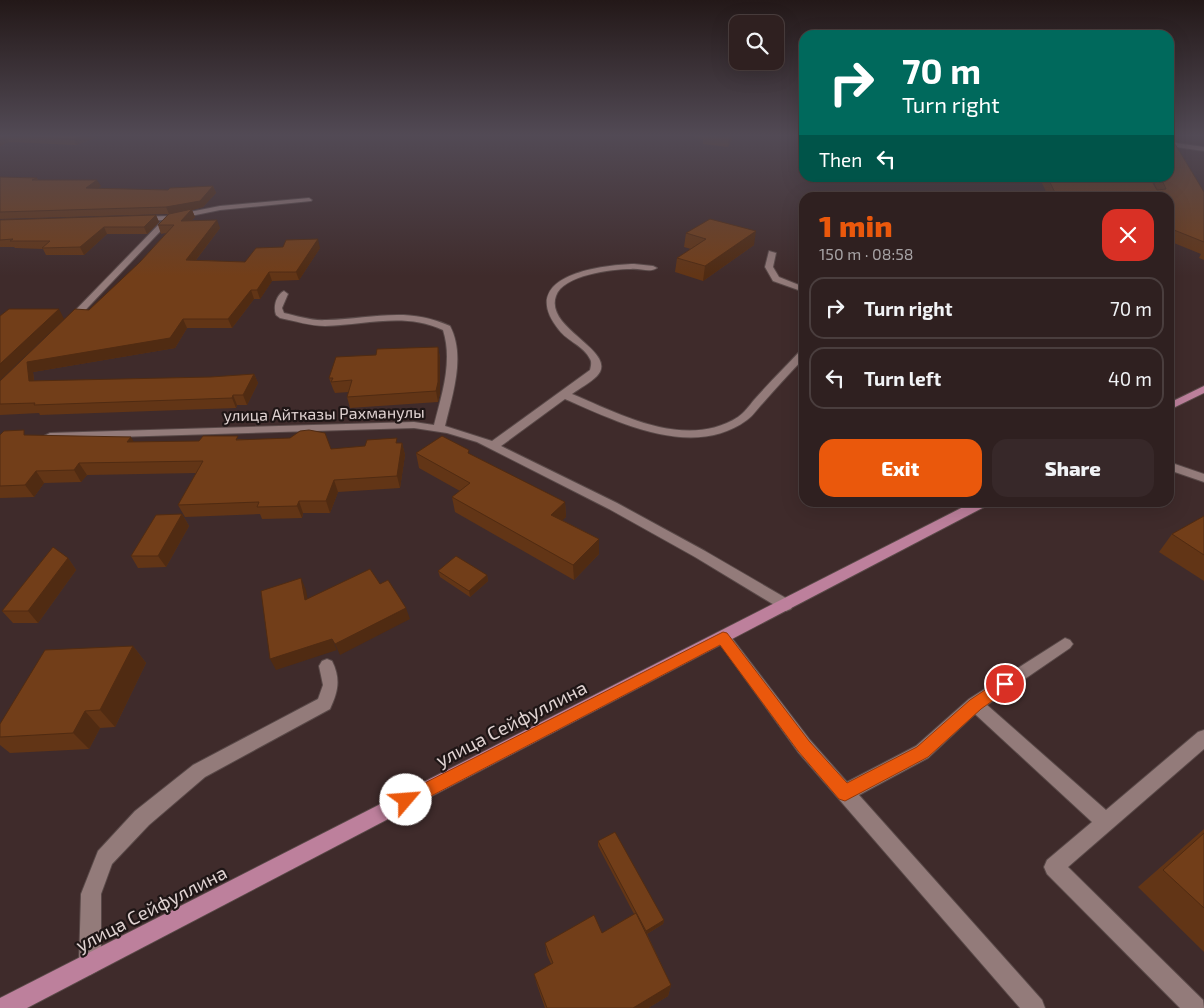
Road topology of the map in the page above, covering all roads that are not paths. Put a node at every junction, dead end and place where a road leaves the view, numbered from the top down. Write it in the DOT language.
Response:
graph roads {
  1 [pos="309,200"];
  2 [pos="169,218"];
  3 [pos="130,219"];
  4 [pos="772,253"];
  5 [pos="653,268"];
  6 [pos="799,288"];
  7 [pos="284,294"];
  8 [pos="61,330"];
  9 [pos="799,357"];
  10 [pos="1204,389"];
  11 [pos="565,395"];
  12 [pos="1174,404"];
  13 [pos="439,428"];
  14 [pos="40,437"];
  15 [pos="492,446"];
  16 [pos="1174,468"];
  17 [pos="1204,478"];
  18 [pos="974,507"];
  19 [pos="786,604"];
  20 [pos="723,637"];
  21 [pos="1065,644"];
  22 [pos="327,666"];
  23 [pos="976,704"];
  24 [pos="1204,738"];
  25 [pos="845,793"];
  26 [pos="1106,823"];
  27 [pos="90,964"];
  28 [pos="4,1008"];
  29 [pos="1034,1008"];
  30 [pos="1195,1008"];
  1 -- 2 [label="street"];
  2 -- 3 [label="street"];
  2 -- 8 [label="street"];
  4 -- 6 [label="street"];
  5 -- 11 [label="street"];
  7 -- 13 [label="street"];
  9 -- 11 [label="street"];
  10 -- 12 [label="main road"];
  11 -- 15 [label="street"];
  13 -- 14 [label="street, улица Айтказы Рахманулы"];
  13 -- 15 [label="street, улица Айтказы Рахманулы"];
  15 -- 19 [label="street, улица Айтказы Рахманулы"];
  16 -- 17 [label="street"];
  18 -- 19 [label="main road, улица Сейфуллина"];
  19 -- 20 [label="main road, улица Сейфуллина"];
  20 -- 25 [label="street"];
  20 -- 27 [label="main road, улица Сейфуллина"];
  21 -- 23 [label="street"];
  22 -- 27 [label="street"];
  23 -- 25 [label="street"];
  23 -- 26 [label="street"];
  24 -- 26 [label="street"];
  25 -- 29 [label="street"];
  26 -- 30 [label="street"];
  27 -- 28 [label="main road, улица Сейфуллина"];
}
